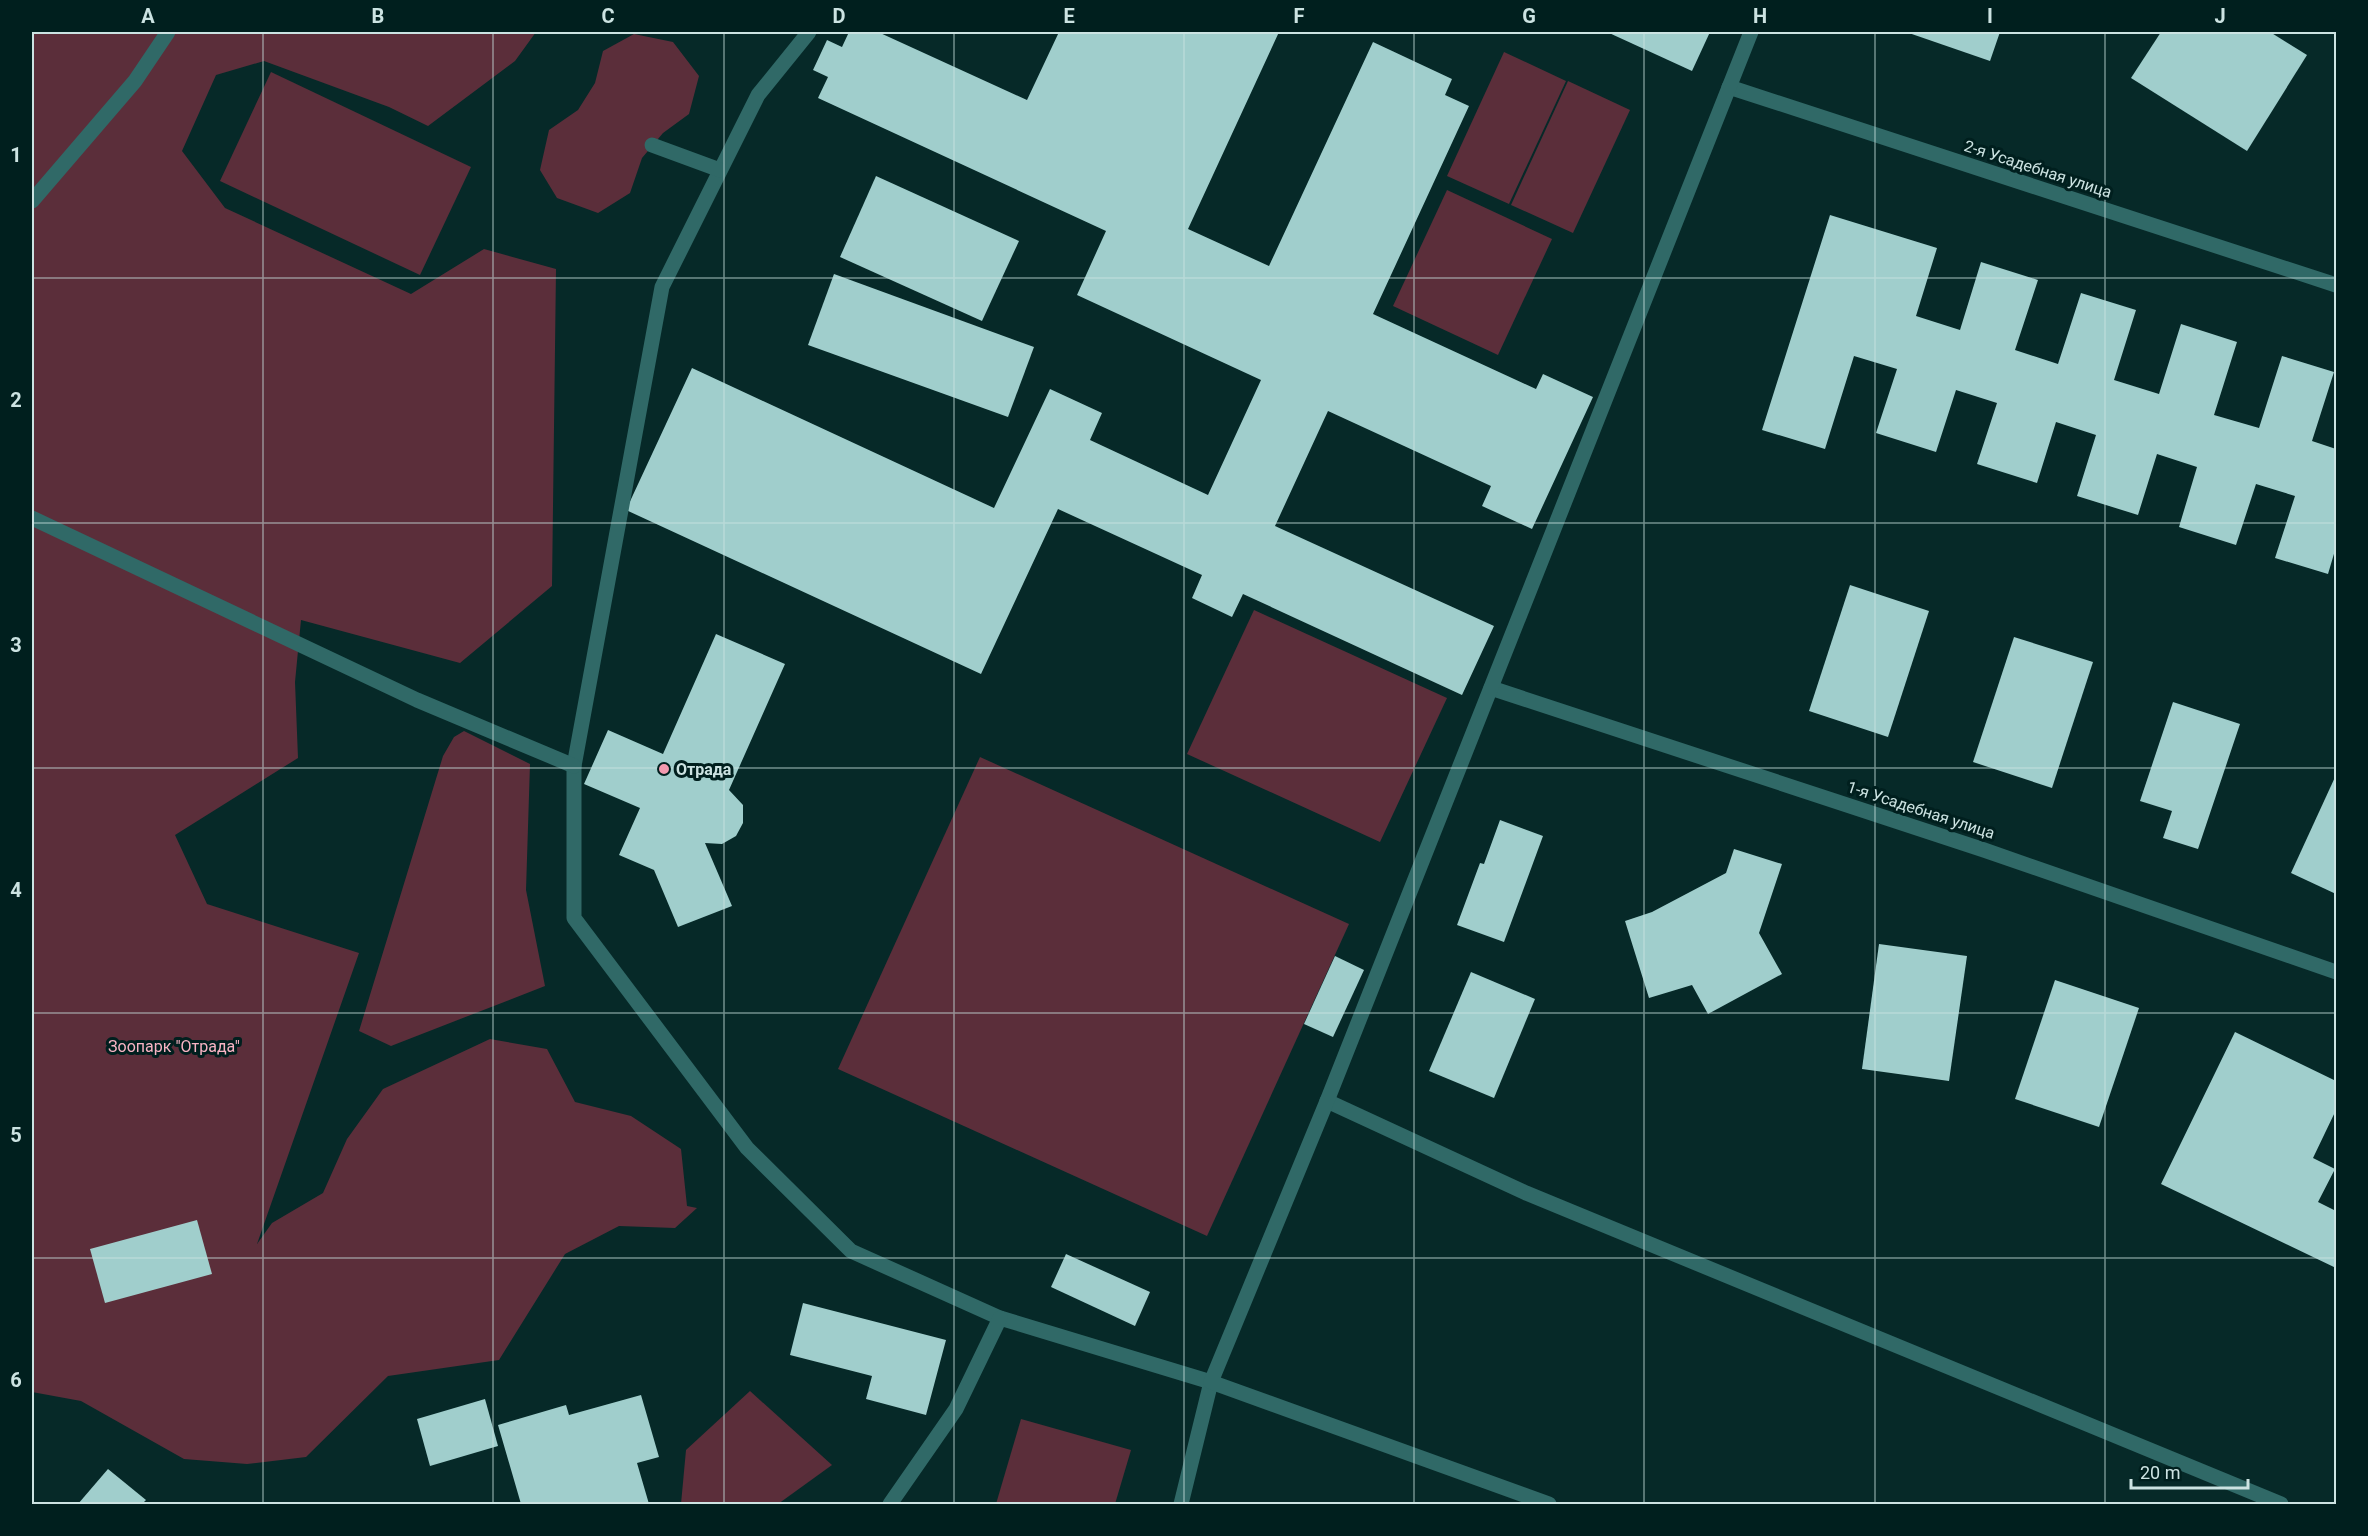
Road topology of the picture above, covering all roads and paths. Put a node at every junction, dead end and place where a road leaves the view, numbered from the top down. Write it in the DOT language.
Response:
graph roads {
  1 [pos="168,32"];
  2 [pos="809,32"];
  3 [pos="1752,32"];
  4 [pos="1729,87"];
  5 [pos="652,145"];
  6 [pos="720,170"];
  7 [pos="32,201"];
  8 [pos="2337,285"];
  9 [pos="32,518"];
  10 [pos="1491,688"];
  11 [pos="574,766"];
  12 [pos="2337,972"];
  13 [pos="1327,1101"];
  14 [pos="1000,1318"];
  15 [pos="1211,1382"];
  16 [pos="890,1504"];
  17 [pos="1181,1504"];
  18 [pos="1550,1504"];
  19 [pos="2281,1504"];
  1 -- 7 [label="street"];
  2 -- 6 [label="street"];
  3 -- 4 [label="street"];
  4 -- 8 [label="street, 2-я Усадебная улица"];
  4 -- 10 [label="street"];
  5 -- 6 [label="street"];
  6 -- 11 [label="street"];
  9 -- 11 [label="street"];
  10 -- 12 [label="street, 1-я Усадебная улица"];
  10 -- 13 [label="street"];
  11 -- 14 [label="street"];
  13 -- 15 [label="street"];
  13 -- 19 [label="street"];
  14 -- 15 [label="street"];
  14 -- 16 [label="street"];
  15 -- 17 [label="street"];
  15 -- 18 [label="street"];
}
